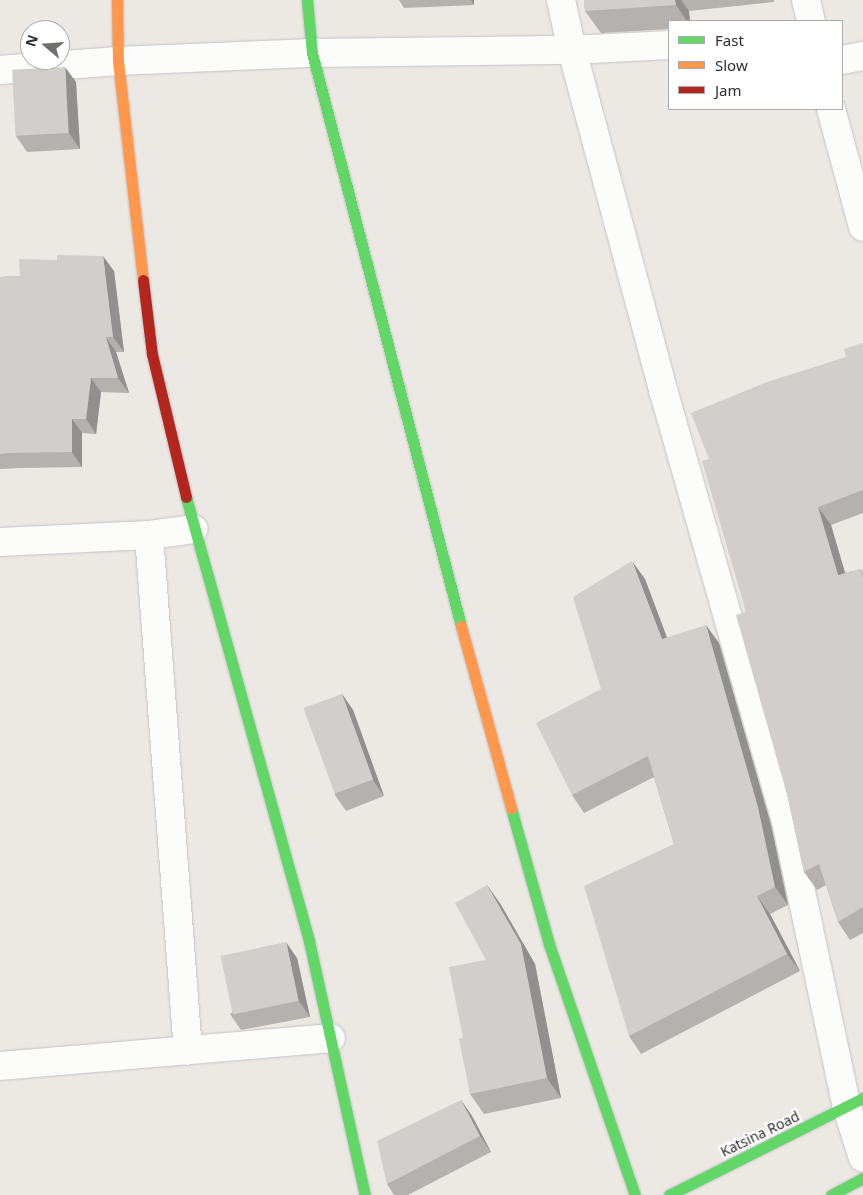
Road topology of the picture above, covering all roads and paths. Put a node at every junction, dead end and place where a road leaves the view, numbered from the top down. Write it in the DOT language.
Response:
graph roads {
  1 [pos="117,0"];
  2 [pos="308,0"];
  3 [pos="561,0"];
  4 [pos="806,0"];
  5 [pos="811,20"];
  6 [pos="668,45"];
  7 [pos="572,50"];
  8 [pos="312,53"];
  9 [pos="863,56"];
  10 [pos="843,60"];
  11 [pos="118,61"];
  12 [pos="0,70"];
  13 [pos="831,110"];
  14 [pos="856,177"];
  15 [pos="863,227"];
  16 [pos="194,529"];
  17 [pos="150,535"];
  18 [pos="0,542"];
  19 [pos="331,1038"];
  20 [pos="188,1051"];
  21 [pos="0,1066"];
  22 [pos="855,1103"];
  23 [pos="863,1158"];
  24 [pos="863,1178"];
  25 [pos="366,1195"];
  26 [pos="635,1195"];
  27 [pos="669,1195"];
  28 [pos="831,1195"];
  1 -- 11 [label="main road"];
  2 -- 8 [label="main road"];
  3 -- 7 [label="street"];
  4 -- 5 [label="street"];
  6 -- 7 [label="street"];
  7 -- 8 [label="street"];
  7 -- 22 [label="street"];
  8 -- 11 [label="street"];
  8 -- 26 [label="main road"];
  9 -- 10 [label="street"];
  11 -- 12 [label="street"];
  11 -- 16 [label="main road"];
  13 -- 14 [label="street"];
  14 -- 15 [label="street"];
  16 -- 17 [label="street"];
  16 -- 19 [label="main road"];
  17 -- 18 [label="street"];
  17 -- 20 [label="street"];
  19 -- 20 [label="street"];
  19 -- 25 [label="main road"];
  20 -- 21 [label="street"];
  22 -- 23 [label="street"];
  22 -- 27 [label="main road, Katsina Road"];
  24 -- 28 [label="main road"];
}
